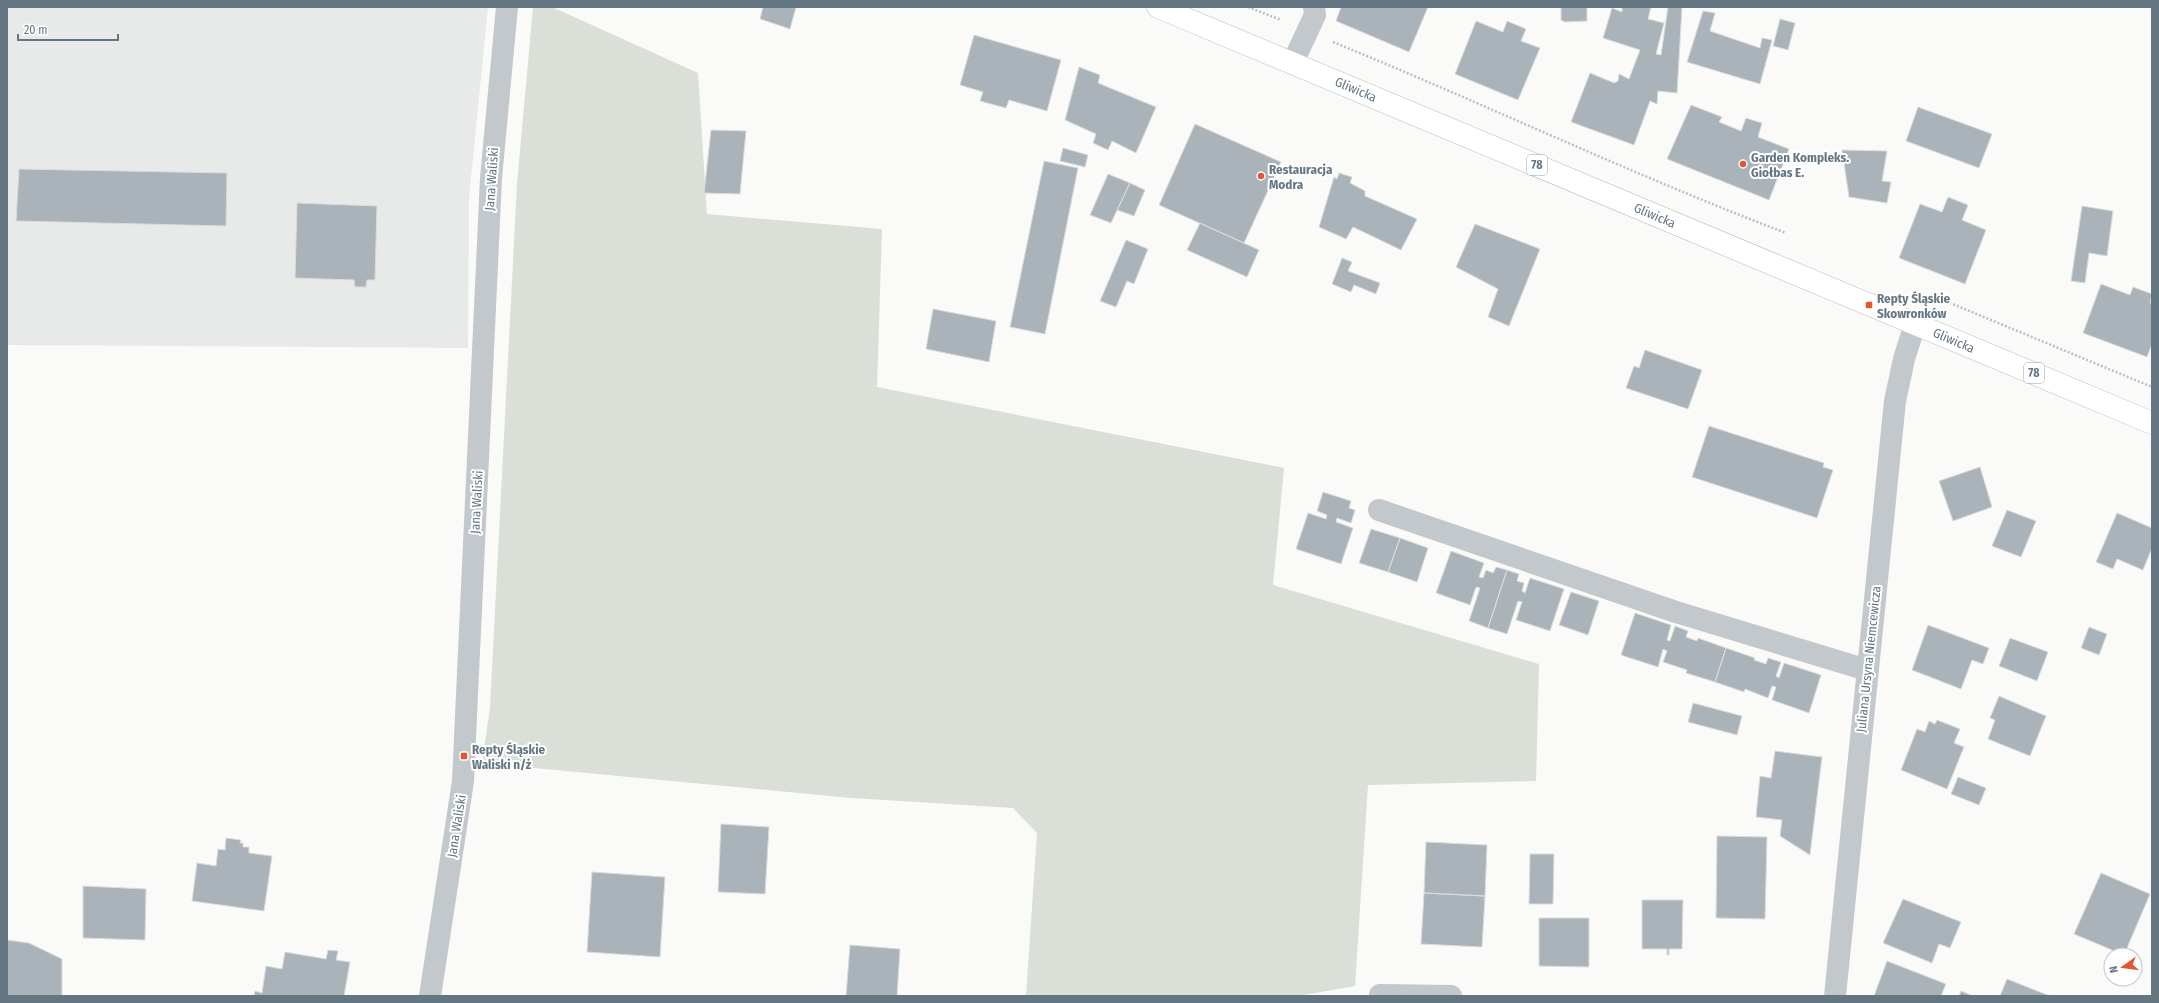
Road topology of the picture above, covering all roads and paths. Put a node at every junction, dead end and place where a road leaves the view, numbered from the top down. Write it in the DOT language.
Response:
graph roads {
  1 [pos="507,7"];
  2 [pos="1158,7"];
  3 [pos="1248,7"];
  4 [pos="1314,7"];
  5 [pos="1307,31"];
  6 [pos="1293,62"];
  7 [pos="1786,233"];
  8 [pos="1932,295"];
  9 [pos="1915,324"];
  10 [pos="2152,387"];
  11 [pos="2152,423"];
  12 [pos="1379,510"];
  13 [pos="1867,670"];
  14 [pos="1380,995"];
  15 [pos="430,996"];
  16 [pos="1451,996"];
  17 [pos="1835,996"];
  1 -- 15 [label="street, Jana Waliski"];
  2 -- 6 [label="main road, Gliwicka / 78"];
  3 -- 5 [label="path"];
  4 -- 5 [label="street"];
  5 -- 6 [label="street"];
  5 -- 7 [label="path"];
  6 -- 9 [label="main road, Gliwicka / 78"];
  8 -- 10 [label="path"];
  9 -- 11 [label="main road, Gliwicka / 78"];
  9 -- 13 [label="street, Juliana Ursyna Niemcewicza"];
  12 -- 13 [label="street"];
  13 -- 17 [label="street, Juliana Ursyna Niemcewicza"];
  14 -- 16 [label="street"];
}
